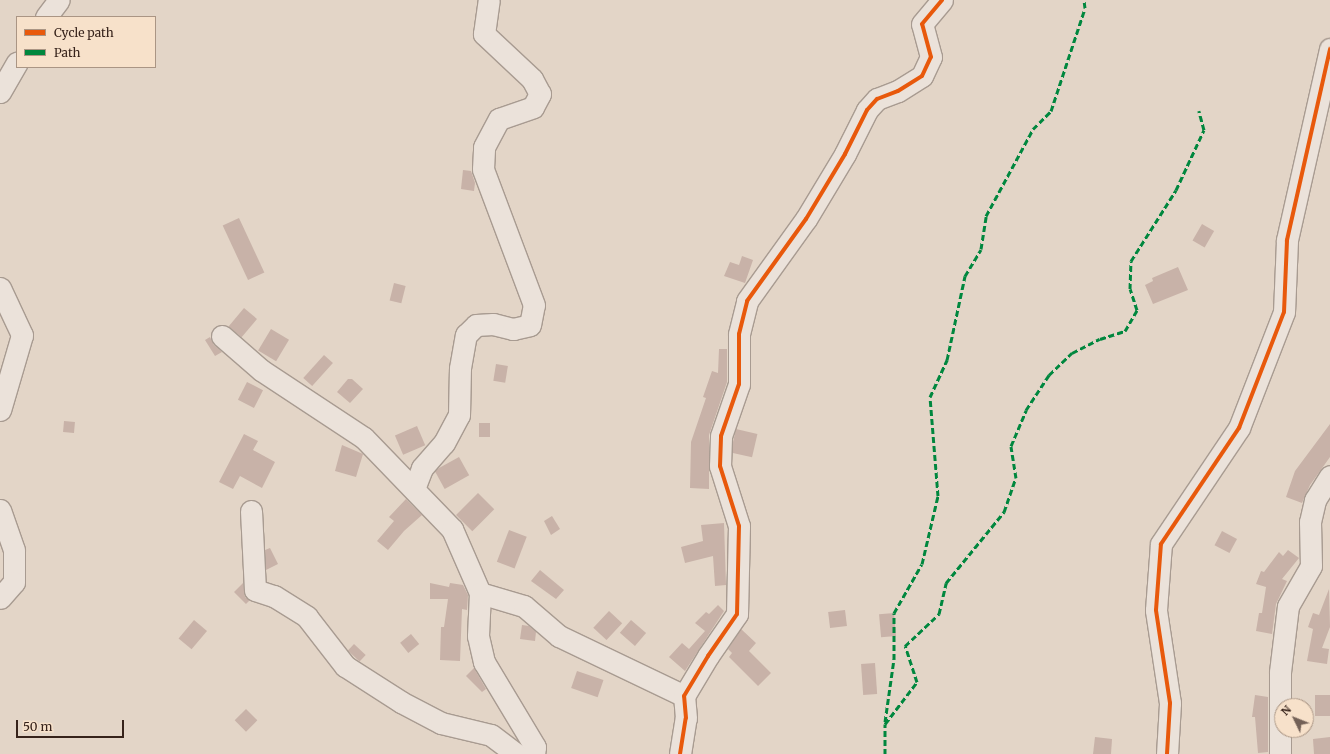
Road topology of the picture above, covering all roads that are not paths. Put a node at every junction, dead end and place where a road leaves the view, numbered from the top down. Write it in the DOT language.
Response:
graph roads {
  1 [pos="59,0"];
  2 [pos="489,0"];
  3 [pos="942,0"];
  4 [pos="47,16"];
  5 [pos="1330,49"];
  6 [pos="16,64"];
  7 [pos="0,92"];
  8 [pos="0,288"];
  9 [pos="222,336"];
  10 [pos="0,410"];
  11 [pos="1330,476"];
  12 [pos="414,489"];
  13 [pos="0,510"];
  14 [pos="252,511"];
  15 [pos="480,593"];
  16 [pos="0,598"];
  17 [pos="684,696"];
  18 [pos="516,754"];
  19 [pos="534,754"];
  20 [pos="680,754"];
  21 [pos="1168,754"];
  22 [pos="1280,754"];
  1 -- 4 [label="street"];
  2 -- 12 [label="street"];
  3 -- 17 [label="street"];
  5 -- 21 [label="street"];
  6 -- 7 [label="street"];
  8 -- 10 [label="street"];
  9 -- 12 [label="street"];
  11 -- 22 [label="street"];
  12 -- 15 [label="street"];
  13 -- 16 [label="street"];
  14 -- 18 [label="street"];
  15 -- 17 [label="street"];
  15 -- 19 [label="street"];
  17 -- 20 [label="street"];
}
